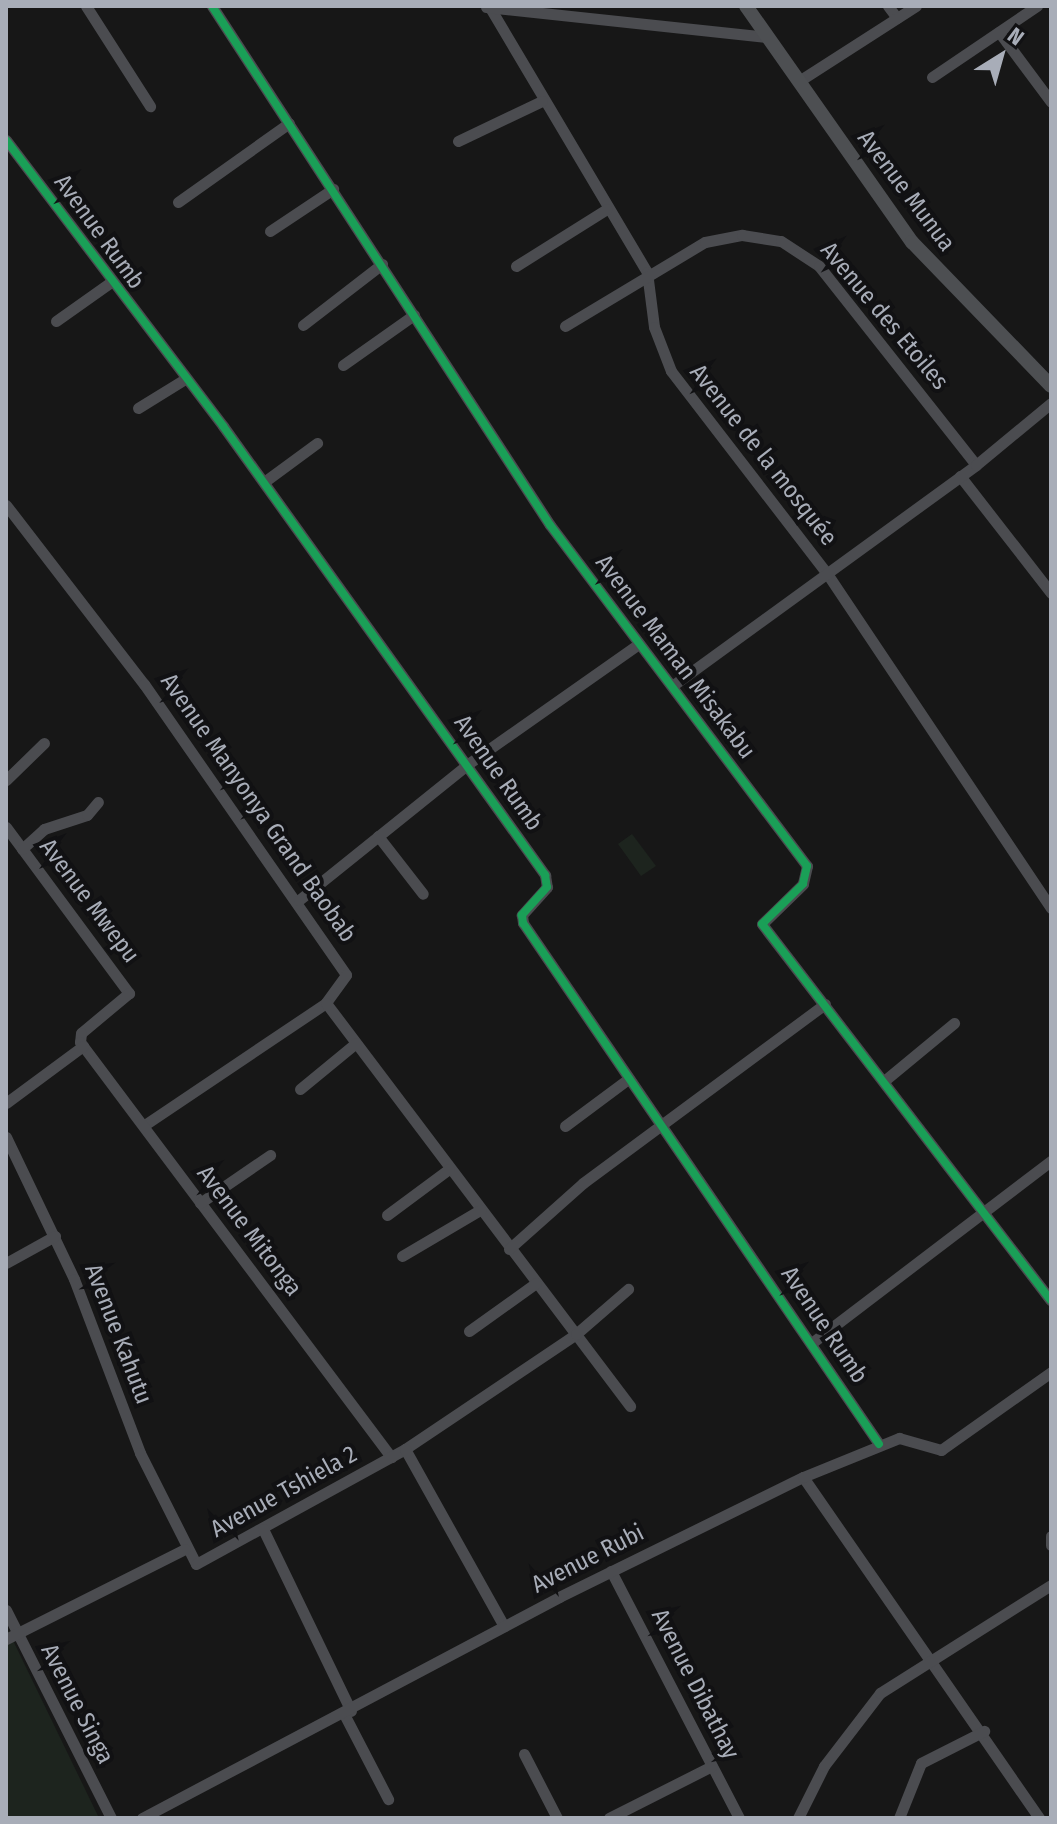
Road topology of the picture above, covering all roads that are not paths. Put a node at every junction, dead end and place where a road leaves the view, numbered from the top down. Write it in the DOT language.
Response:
graph roads {
  1 [pos="86,6"];
  2 [pos="212,6"];
  3 [pos="482,6"];
  4 [pos="489,6"];
  5 [pos="746,6"];
  6 [pos="888,6"];
  7 [pos="916,6"];
  8 [pos="1037,6"];
  9 [pos="897,18"];
  10 [pos="999,32"];
  11 [pos="767,37"];
  12 [pos="932,77"];
  13 [pos="799,81"];
  14 [pos="542,101"];
  15 [pos="1051,102"];
  16 [pos="150,106"];
  17 [pos="289,123"];
  18 [pos="6,140"];
  19 [pos="458,141"];
  20 [pos="333,189"];
  21 [pos="178,202"];
  22 [pos="607,209"];
  23 [pos="270,231"];
  24 [pos="382,264"];
  25 [pos="516,266"];
  26 [pos="647,272"];
  27 [pos="111,282"];
  28 [pos="414,315"];
  29 [pos="56,321"];
  30 [pos="303,325"];
  31 [pos="565,326"];
  32 [pos="343,365"];
  33 [pos="185,379"];
  34 [pos="1051,386"];
  35 [pos="1051,403"];
  36 [pos="138,408"];
  37 [pos="317,443"];
  38 [pos="976,465"];
  39 [pos="960,476"];
  40 [pos="264,482"];
  41 [pos="6,505"];
  42 [pos="828,575"];
  43 [pos="1051,593"];
  44 [pos="639,644"];
  45 [pos="672,686"];
  46 [pos="44,743"];
  47 [pos="468,764"];
  48 [pos="6,780"];
  49 [pos="98,802"];
  50 [pos="6,827"];
  51 [pos="378,836"];
  52 [pos="22,849"];
  53 [pos="423,894"];
  54 [pos="299,900"];
  55 [pos="1051,908"];
  56 [pos="326,1003"];
  57 [pos="825,1004"];
  58 [pos="954,1023"];
  59 [pos="356,1043"];
  60 [pos="83,1046"];
  61 [pos="628,1079"];
  62 [pos="884,1081"];
  63 [pos="300,1089"];
  64 [pos="6,1103"];
  65 [pos="143,1126"];
  66 [pos="565,1126"];
  67 [pos="660,1127"];
  68 [pos="6,1137"];
  69 [pos="270,1155"];
  70 [pos="1051,1161"];
  71 [pos="449,1169"];
  72 [pos="200,1203"];
  73 [pos="983,1208"];
  74 [pos="480,1210"];
  75 [pos="387,1215"];
  76 [pos="55,1236"];
  77 [pos="509,1249"];
  78 [pos="402,1256"];
  79 [pos="6,1263"];
  80 [pos="536,1283"];
  81 [pos="628,1289"];
  82 [pos="1051,1300"];
  83 [pos="469,1331"];
  84 [pos="576,1334"];
  85 [pos="813,1342"];
  86 [pos="1051,1372"];
  87 [pos="630,1406"];
  88 [pos="879,1444"];
  89 [pos="405,1449"];
  90 [pos="391,1457"];
  91 [pos="803,1477"];
  92 [pos="263,1529"];
  93 [pos="1051,1536"];
  94 [pos="1051,1545"];
  95 [pos="185,1549"];
  96 [pos="611,1571"];
  97 [pos="1051,1585"];
  98 [pos="6,1610"];
  99 [pos="504,1626"];
  100 [pos="12,1637"];
  101 [pos="930,1659"];
  102 [pos="348,1712"];
  103 [pos="984,1731"];
  104 [pos="524,1754"];
  105 [pos="712,1766"];
  106 [pos="388,1799"];
  107 [pos="111,1818"];
  108 [pos="142,1818"];
  109 [pos="557,1818"];
  110 [pos="609,1818"];
  111 [pos="739,1818"];
  112 [pos="798,1818"];
  113 [pos="899,1818"];
  114 [pos="1039,1818"];
  1 -- 16 [label="street"];
  2 -- 17 [label="street, Avenue Maman Misakabu"];
  3 -- 4 [label="street"];
  4 -- 11 [label="street"];
  4 -- 14 [label="street, Avenue de la mosquée"];
  5 -- 11 [label="main road, Avenue Munua"];
  6 -- 9 [label="street"];
  7 -- 9 [label="street"];
  8 -- 10 [label="street"];
  9 -- 13 [label="street"];
  10 -- 12 [label="street"];
  10 -- 15 [label="street"];
  11 -- 13 [label="main road, Avenue Munua"];
  13 -- 34 [label="main road, Avenue Munua"];
  14 -- 19 [label="street"];
  14 -- 22 [label="street, Avenue de la mosquée"];
  17 -- 20 [label="street, Avenue Maman Misakabu"];
  17 -- 21 [label="street"];
  18 -- 27 [label="street, Avenue Rumb"];
  20 -- 23 [label="street"];
  20 -- 24 [label="street, Avenue Maman Misakabu"];
  22 -- 25 [label="street"];
  22 -- 26 [label="street, Avenue de la mosquée"];
  24 -- 28 [label="street, Avenue Maman Misakabu"];
  24 -- 30 [label="street"];
  26 -- 31 [label="street, Avenue des Etoiles"];
  26 -- 38 [label="street, Avenue des Etoiles"];
  26 -- 42 [label="street, Avenue de la mosquée"];
  27 -- 29 [label="street"];
  27 -- 33 [label="street, Avenue Rumb"];
  28 -- 32 [label="street"];
  28 -- 44 [label="street, Avenue Maman Misakabu"];
  33 -- 36 [label="street"];
  33 -- 40 [label="street, Avenue Rumb"];
  35 -- 38 [label="street"];
  37 -- 40 [label="street"];
  38 -- 39 [label="street"];
  39 -- 42 [label="street"];
  39 -- 43 [label="street"];
  40 -- 47 [label="street, Avenue Rumb"];
  41 -- 54 [label="street, Avenue Manyonya Grand Baobab"];
  42 -- 45 [label="street"];
  42 -- 55 [label="street, Avenue de la mosquée"];
  44 -- 45 [label="street, Avenue Maman Misakabu"];
  44 -- 47 [label="street"];
  45 -- 57 [label="street, Avenue Maman Misakabu"];
  46 -- 48 [label="street"];
  47 -- 51 [label="street"];
  47 -- 61 [label="street, Avenue Rumb"];
  49 -- 52 [label="street"];
  50 -- 52 [label="street, Avenue Mwepu"];
  51 -- 53 [label="street"];
  51 -- 54 [label="street"];
  52 -- 60 [label="street, Avenue Mwepu"];
  54 -- 56 [label="street, Avenue Manyonya Grand Baobab"];
  56 -- 59 [label="street"];
  56 -- 65 [label="street"];
  57 -- 62 [label="street, Avenue Maman Misakabu"];
  57 -- 67 [label="street"];
  58 -- 62 [label="street"];
  59 -- 63 [label="street"];
  59 -- 71 [label="street"];
  60 -- 64 [label="street"];
  60 -- 65 [label="street, Avenue Mitonga"];
  61 -- 66 [label="street"];
  61 -- 67 [label="street, Avenue Rumb"];
  62 -- 73 [label="street, Avenue Maman Misakabu"];
  65 -- 72 [label="street, Avenue Mitonga"];
  67 -- 77 [label="street"];
  67 -- 85 [label="street, Avenue Rumb"];
  68 -- 76 [label="street, Avenue Kahutu"];
  69 -- 72 [label="street"];
  70 -- 73 [label="street"];
  71 -- 74 [label="street"];
  71 -- 75 [label="street"];
  72 -- 90 [label="street, Avenue Mitonga"];
  73 -- 82 [label="street, Avenue Maman Misakabu"];
  73 -- 85 [label="street"];
  74 -- 77 [label="street"];
  74 -- 78 [label="street"];
  76 -- 79 [label="street"];
  76 -- 95 [label="street, Avenue Kahutu"];
  77 -- 80 [label="street"];
  80 -- 83 [label="street"];
  80 -- 84 [label="street"];
  81 -- 84 [label="street, Avenue Tshiela 2"];
  84 -- 87 [label="street"];
  84 -- 89 [label="street, Avenue Tshiela 2"];
  85 -- 88 [label="street, Avenue Rumb"];
  86 -- 88 [label="street, Avenue Rubi"];
  88 -- 91 [label="street, Avenue Rubi"];
  89 -- 90 [label="street, Avenue Tshiela 2"];
  89 -- 99 [label="street"];
  90 -- 92 [label="street, Avenue Tshiela 2"];
  91 -- 96 [label="street, Avenue Rubi"];
  91 -- 101 [label="street"];
  92 -- 95 [label="street, Avenue Tshiela 2"];
  92 -- 102 [label="street"];
  93 -- 94 [label="street"];
  95 -- 100 [label="street, Avenue Tshiela 2"];
  96 -- 99 [label="street, Avenue Rubi"];
  96 -- 105 [label="street, Avenue Dibathay"];
  97 -- 101 [label="street"];
  98 -- 100 [label="street, Avenue Singa"];
  99 -- 102 [label="street, Avenue Rubi"];
  100 -- 107 [label="street, Avenue Singa"];
  101 -- 103 [label="street"];
  101 -- 112 [label="street"];
  102 -- 106 [label="street"];
  102 -- 108 [label="street, Avenue Rubi"];
  103 -- 113 [label="street"];
  103 -- 114 [label="street"];
  104 -- 109 [label="street"];
  105 -- 110 [label="street"];
  105 -- 111 [label="street, Avenue Dibathay"];
}
